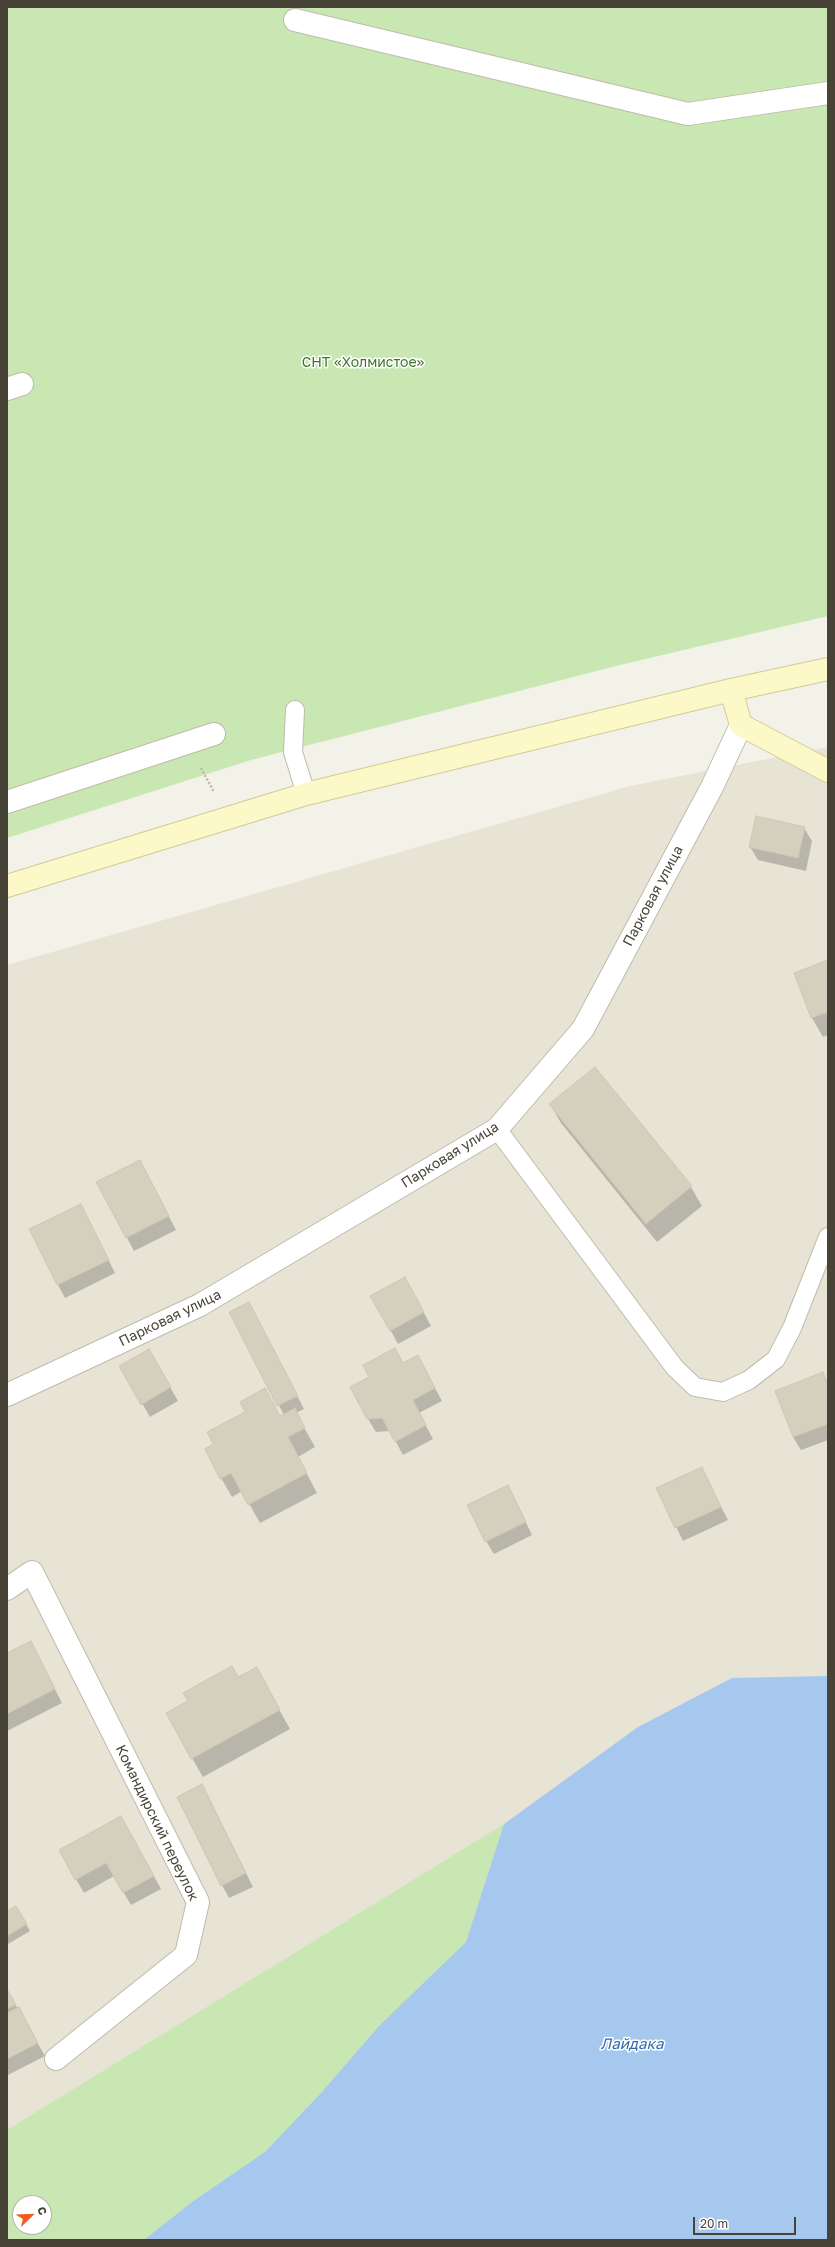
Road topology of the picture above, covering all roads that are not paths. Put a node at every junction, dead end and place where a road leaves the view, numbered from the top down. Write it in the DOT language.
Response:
graph roads {
  1 [pos="295,20"];
  2 [pos="828,93"];
  3 [pos="828,669"];
  4 [pos="731,690"];
  5 [pos="295,710"];
  6 [pos="741,725"];
  7 [pos="214,734"];
  8 [pos="828,771"];
  9 [pos="306,794"];
  10 [pos="7,802"];
  11 [pos="7,886"];
  12 [pos="497,1129"];
  13 [pos="828,1237"];
  14 [pos="7,1396"];
  15 [pos="7,1589"];
  16 [pos="56,2059"];
  1 -- 2 [label="street"];
  3 -- 4 [label="main road"];
  4 -- 6 [label="main road"];
  4 -- 9 [label="main road"];
  5 -- 9 [label="lane"];
  6 -- 8 [label="main road"];
  6 -- 12 [label="street, Парковая улица"];
  7 -- 10 [label="street"];
  9 -- 11 [label="main road"];
  12 -- 13 [label="lane"];
  12 -- 14 [label="street, Парковая улица"];
  15 -- 16 [label="street, Командирский переулок"];
}
